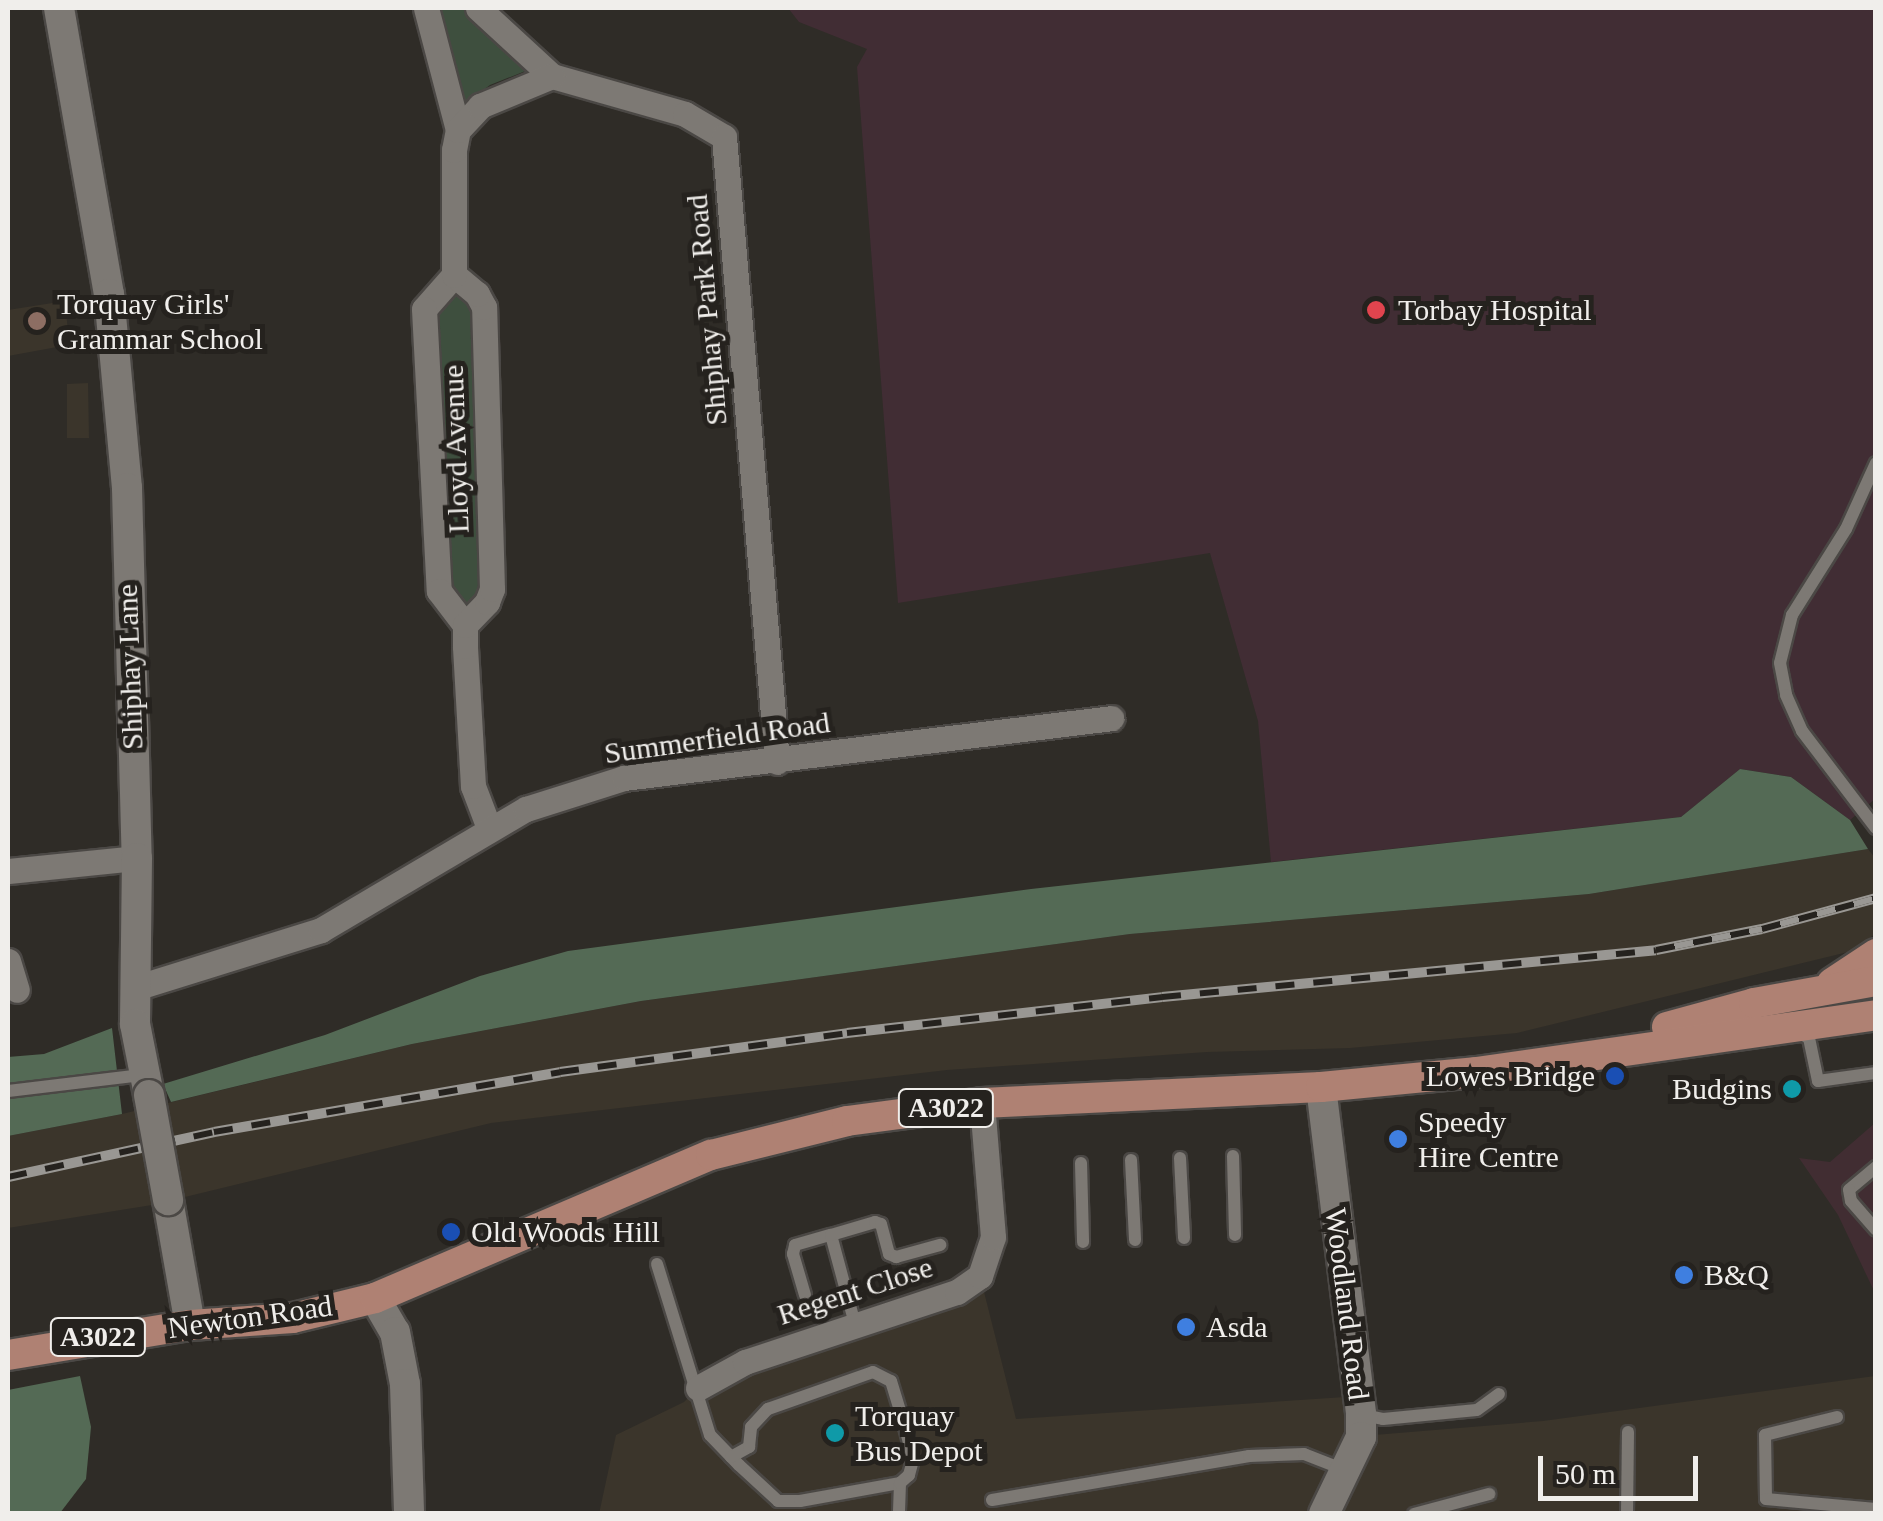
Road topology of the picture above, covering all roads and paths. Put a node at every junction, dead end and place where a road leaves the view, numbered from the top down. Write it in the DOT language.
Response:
graph roads {
  1 [pos="59,8"];
  2 [pos="426,8"];
  3 [pos="478,8"];
  4 [pos="552,76"];
  5 [pos="458,130"];
  6 [pos="454,275"];
  7 [pos="1876,463"];
  8 [pos="465,625"];
  9 [pos="1111,718"];
  10 [pos="778,762"];
  11 [pos="489,828"];
  12 [pos="1876,828"];
  13 [pos="137,858"];
  14 [pos="8,870"];
  15 [pos="1876,954"];
  16 [pos="8,961"];
  17 [pos="1876,981"];
  18 [pos="1826,987"];
  19 [pos="135,988"];
  20 [pos="17,990"];
  21 [pos="1876,1015"];
  22 [pos="1785,1026"];
  23 [pos="1549,1064"];
  24 [pos="1876,1073"];
  25 [pos="146,1085"];
  26 [pos="1321,1087"];
  27 [pos="8,1092"];
  28 [pos="982,1103"];
  29 [pos="1233,1156"];
  30 [pos="1180,1158"];
  31 [pos="1131,1160"];
  32 [pos="1081,1162"];
  33 [pos="1876,1167"];
  34 [pos="1876,1230"];
  35 [pos="831,1235"];
  36 [pos="1235,1235"];
  37 [pos="1184,1238"];
  38 [pos="1135,1240"];
  39 [pos="1082,1242"];
  40 [pos="940,1245"];
  41 [pos="657,1264"];
  42 [pos="805,1295"];
  43 [pos="374,1298"];
  44 [pos="855,1324"];
  45 [pos="190,1325"];
  46 [pos="8,1354"];
  47 [pos="698,1388"];
  48 [pos="1499,1394"];
  49 [pos="1361,1414"];
  50 [pos="1837,1417"];
  51 [pos="1628,1432"];
  52 [pos="731,1457"];
  53 [pos="1345,1470"];
  54 [pos="900,1483"];
  55 [pos="1489,1494"];
  56 [pos="992,1500"];
  57 [pos="1876,1509"];
  58 [pos="409,1514"];
  59 [pos="899,1514"];
  60 [pos="1324,1514"];
  61 [pos="1414,1514"];
  62 [pos="1628,1514"];
  1 -- 13 [label="street, Shiphay Lane"];
  2 -- 5 [label="street"];
  3 -- 4 [label="street, Shiphay Park Road"];
  4 -- 5 [label="street"];
  4 -- 10 [label="street, Shiphay Park Road"];
  5 -- 6 [label="street"];
  6 -- 8 [label="street, Lloyd Avenue"];
  6 -- 8 [label="street, Lloyd Avenue"];
  7 -- 12 [label="lane"];
  8 -- 11 [label="street, Lloyd Avenue"];
  9 -- 10 [label="street, Summerfield Road"];
  10 -- 11 [label="street, Summerfield Road"];
  11 -- 19 [label="street, Summerfield Road"];
  13 -- 14 [label="street"];
  13 -- 19 [label="street, Shiphay Lane"];
  15 -- 18 [label="main road"];
  16 -- 20 [label="street"];
  17 -- 18 [label="main road, A3022"];
  18 -- 23 [label="main road, A3022"];
  19 -- 25 [label="street, Shiphay Lane"];
  21 -- 22 [label="main road, A3022"];
  22 -- 23 [label="main road, A3022"];
  22 -- 24 [label="lane"];
  23 -- 26 [label="main road, A3022"];
  25 -- 27 [label="lane"];
  25 -- 45 [label="street, Shiphay Lane, bridge"];
  26 -- 28 [label="main road, A3022"];
  26 -- 49 [label="street, Woodland Road"];
  28 -- 43 [label="main road, A3022"];
  28 -- 44 [label="street, Regent Close"];
  29 -- 36 [label="lane"];
  30 -- 37 [label="lane"];
  31 -- 38 [label="lane"];
  32 -- 39 [label="lane"];
  33 -- 34 [label="lane"];
  35 -- 40 [label="lane"];
  35 -- 42 [label="lane"];
  35 -- 44 [label="lane"];
  41 -- 47 [label="lane"];
  43 -- 45 [label="main road, Newton Road / A3022"];
  43 -- 58 [label="street"];
  44 -- 47 [label="street, Regent Close"];
  45 -- 46 [label="main road, Newton Road / A3022"];
  47 -- 52 [label="lane"];
  48 -- 49 [label="lane"];
  49 -- 53 [label="street, Woodland Road"];
  50 -- 57 [label="lane"];
  51 -- 62 [label="lane"];
  52 -- 54 [label="lane"];
  52 -- 54 [label="lane"];
  53 -- 56 [label="lane"];
  53 -- 60 [label="street, Woodland Road"];
  54 -- 59 [label="lane"];
  55 -- 61 [label="lane"];
}
